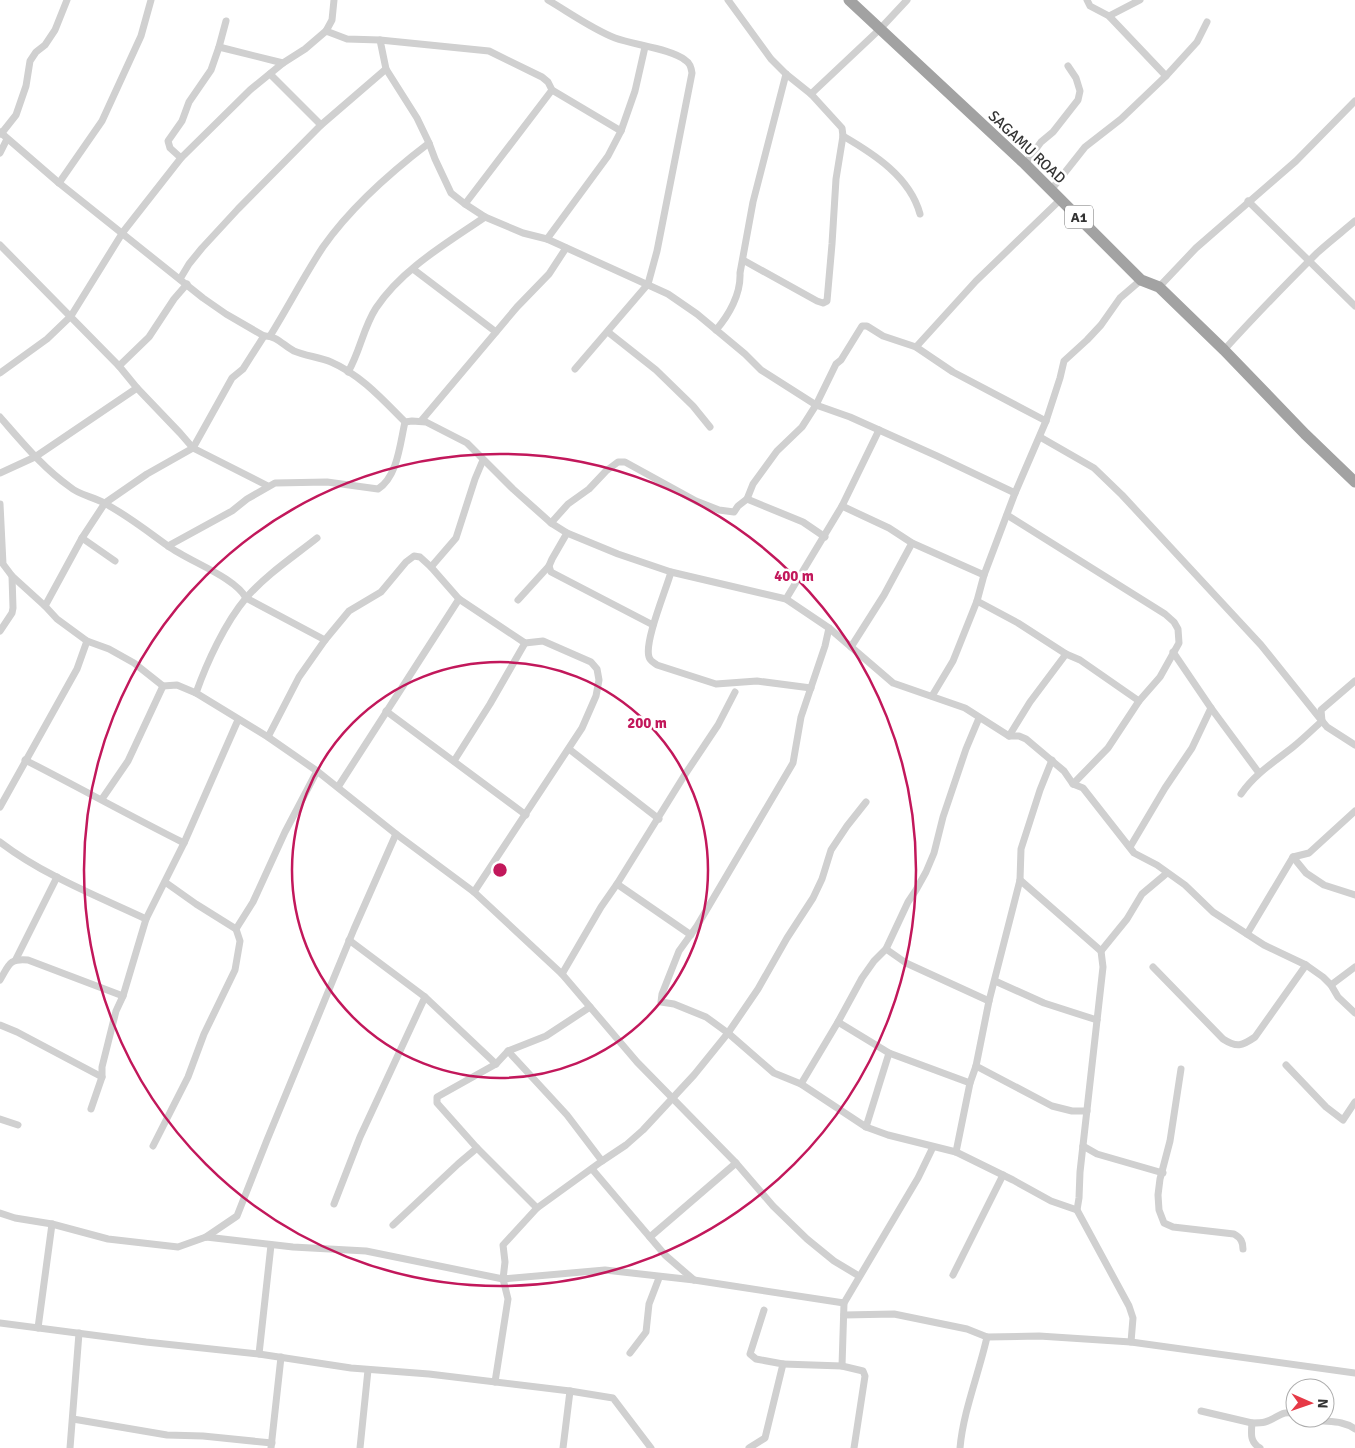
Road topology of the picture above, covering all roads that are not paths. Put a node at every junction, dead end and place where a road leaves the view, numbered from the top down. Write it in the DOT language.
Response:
graph roads {
  1 [pos="67,0"];
  2 [pos="151,0"];
  3 [pos="334,0"];
  4 [pos="548,0"];
  5 [pos="728,0"];
  6 [pos="849,0"];
  7 [pos="907,0"];
  8 [pos="1087,0"];
  9 [pos="1140,0"];
  10 [pos="1110,16"];
  11 [pos="226,21"];
  12 [pos="1207,22"];
  13 [pos="880,30"];
  14 [pos="326,31"];
  15 [pos="380,40"];
  16 [pos="645,46"];
  17 [pos="220,48"];
  18 [pos="283,63"];
  19 [pos="1068,66"];
  20 [pos="386,69"];
  21 [pos="270,74"];
  22 [pos="786,74"];
  23 [pos="1166,76"];
  24 [pos="552,90"];
  25 [pos="812,94"];
  26 [pos="1355,101"];
  27 [pos="320,125"];
  28 [pos="621,131"];
  29 [pos="3,135"];
  30 [pos="842,136"];
  31 [pos="429,142"];
  32 [pos="0,152"];
  33 [pos="180,158"];
  34 [pos="1025,164"];
  35 [pos="59,183"];
  36 [pos="1051,190"];
  37 [pos="1061,199"];
  38 [pos="1248,201"];
  39 [pos="465,204"];
  40 [pos="920,214"];
  41 [pos="485,217"];
  42 [pos="1355,221"];
  43 [pos="123,232"];
  44 [pos="547,239"];
  45 [pos="0,245"];
  46 [pos="566,248"];
  47 [pos="743,260"];
  48 [pos="1309,262"];
  49 [pos="413,269"];
  50 [pos="180,279"];
  51 [pos="1141,280"];
  52 [pos="187,284"];
  53 [pos="648,284"];
  54 [pos="1159,287"];
  55 [pos="1355,306"];
  56 [pos="71,316"];
  57 [pos="716,330"];
  58 [pos="496,332"];
  59 [pos="608,332"];
  60 [pos="267,336"];
  61 [pos="916,347"];
  62 [pos="1224,350"];
  63 [pos="119,366"];
  64 [pos="575,369"];
  65 [pos="348,372"];
  66 [pos="0,373"];
  67 [pos="137,388"];
  68 [pos="816,405"];
  69 [pos="0,417"];
  70 [pos="1046,421"];
  71 [pos="405,422"];
  72 [pos="421,422"];
  73 [pos="710,427"];
  74 [pos="879,430"];
  75 [pos="1040,436"];
  76 [pos="193,448"];
  77 [pos="35,457"];
  78 [pos="484,460"];
  79 [pos="0,473"];
  80 [pos="1355,482"];
  81 [pos="268,486"];
  82 [pos="1015,493"];
  83 [pos="747,499"];
  84 [pos="105,503"];
  85 [pos="0,504"];
  86 [pos="842,506"];
  87 [pos="1007,515"];
  88 [pos="551,523"];
  89 [pos="567,533"];
  90 [pos="825,537"];
  91 [pos="82,538"];
  92 [pos="317,538"];
  93 [pos="912,543"];
  94 [pos="168,546"];
  95 [pos="115,561"];
  96 [pos="2,564"];
  97 [pos="431,566"];
  98 [pos="549,566"];
  99 [pos="671,572"];
  100 [pos="984,575"];
  101 [pos="12,576"];
  102 [pos="246,598"];
  103 [pos="786,599"];
  104 [pos="459,600"];
  105 [pos="518,600"];
  106 [pos="978,601"];
  107 [pos="45,606"];
  108 [pos="653,625"];
  109 [pos="829,628"];
  110 [pos="0,631"];
  111 [pos="325,640"];
  112 [pos="87,641"];
  113 [pos="525,643"];
  114 [pos="851,647"];
  115 [pos="1174,652"];
  116 [pos="1066,654"];
  117 [pos="1355,681"];
  118 [pos="163,686"];
  119 [pos="811,688"];
  120 [pos="736,692"];
  121 [pos="196,693"];
  122 [pos="932,696"];
  123 [pos="1139,701"];
  124 [pos="1211,708"];
  125 [pos="386,710"];
  126 [pos="979,718"];
  127 [pos="238,720"];
  128 [pos="1322,721"];
  129 [pos="1009,736"];
  130 [pos="268,737"];
  131 [pos="1355,745"];
  132 [pos="568,749"];
  133 [pos="25,760"];
  134 [pos="1052,760"];
  135 [pos="454,761"];
  136 [pos="317,771"];
  137 [pos="1259,773"];
  138 [pos="1072,784"];
  139 [pos="338,787"];
  140 [pos="1241,794"];
  141 [pos="102,799"];
  142 [pos="866,802"];
  143 [pos="0,807"];
  144 [pos="1355,811"];
  145 [pos="526,815"];
  146 [pos="658,819"];
  147 [pos="396,834"];
  148 [pos="0,842"];
  149 [pos="184,842"];
  150 [pos="1130,847"];
  151 [pos="1293,857"];
  152 [pos="1167,873"];
  153 [pos="57,876"];
  154 [pos="1020,880"];
  155 [pos="165,882"];
  156 [pos="617,884"];
  157 [pos="474,892"];
  158 [pos="1355,895"];
  159 [pos="146,919"];
  160 [pos="236,929"];
  161 [pos="1247,934"];
  162 [pos="691,935"];
  163 [pos="349,940"];
  164 [pos="886,949"];
  165 [pos="1101,951"];
  166 [pos="16,959"];
  167 [pos="1306,965"];
  168 [pos="1355,967"];
  169 [pos="1153,968"];
  170 [pos="562,974"];
  171 [pos="0,980"];
  172 [pos="995,981"];
  173 [pos="1331,985"];
  174 [pos="122,996"];
  175 [pos="425,997"];
  176 [pos="989,1001"];
  177 [pos="590,1007"];
  178 [pos="1355,1013"];
  179 [pos="1097,1020"];
  180 [pos="838,1022"];
  181 [pos="0,1025"];
  182 [pos="728,1033"];
  183 [pos="508,1052"];
  184 [pos="889,1053"];
  185 [pos="496,1064"];
  186 [pos="1286,1065"];
  187 [pos="976,1066"];
  188 [pos="1181,1069"];
  189 [pos="102,1077"];
  190 [pos="970,1083"];
  191 [pos="801,1084"];
  192 [pos="673,1098"];
  193 [pos="1355,1102"];
  194 [pos="91,1109"];
  195 [pos="1087,1111"];
  196 [pos="0,1119"];
  197 [pos="18,1125"];
  198 [pos="866,1127"];
  199 [pos="153,1146"];
  200 [pos="1083,1146"];
  201 [pos="933,1147"];
  202 [pos="477,1148"];
  203 [pos="956,1152"];
  204 [pos="602,1161"];
  205 [pos="736,1163"];
  206 [pos="592,1169"];
  207 [pos="1163,1173"];
  208 [pos="1002,1175"];
  209 [pos="334,1204"];
  210 [pos="537,1208"];
  211 [pos="1077,1210"];
  212 [pos="0,1213"];
  213 [pos="52,1224"];
  214 [pos="393,1225"];
  215 [pos="206,1236"];
  216 [pos="650,1237"];
  217 [pos="271,1245"];
  218 [pos="1243,1249"];
  219 [pos="953,1274"];
  220 [pos="859,1276"];
  221 [pos="659,1278"];
  222 [pos="503,1280"];
  223 [pos="694,1280"];
  224 [pos="844,1303"];
  225 [pos="764,1310"];
  226 [pos="844,1315"];
  227 [pos="0,1322"];
  228 [pos="38,1328"];
  229 [pos="78,1333"];
  230 [pos="987,1337"];
  231 [pos="1131,1342"];
  232 [pos="630,1353"];
  233 [pos="259,1354"];
  234 [pos="281,1357"];
  235 [pos="782,1364"];
  236 [pos="842,1366"];
  237 [pos="368,1370"];
  238 [pos="1355,1373"];
  239 [pos="495,1382"];
  240 [pos="570,1391"];
  241 [pos="1201,1411"];
  242 [pos="1285,1413"];
  243 [pos="74,1420"];
  244 [pos="1335,1421"];
  245 [pos="1252,1423"];
  246 [pos="1355,1429"];
  247 [pos="271,1445"];
  248 [pos="755,1446"];
  249 [pos="70,1448"];
  250 [pos="360,1448"];
  251 [pos="563,1448"];
  252 [pos="651,1448"];
  253 [pos="854,1448"];
  254 [pos="960,1448"];
  255 [pos="1260,1448"];
  1 -- 29 [label="street"];
  2 -- 35 [label="street"];
  3 -- 14 [label="street"];
  4 -- 16 [label="street"];
  5 -- 22 [label="street"];
  6 -- 13 [label="highway, SAGAMU ROAD / A1"];
  7 -- 13 [label="street"];
  8 -- 10 [label="street"];
  9 -- 10 [label="street"];
  10 -- 23 [label="street"];
  11 -- 17 [label="street"];
  12 -- 23 [label="street"];
  13 -- 25 [label="street"];
  13 -- 34 [label="highway, SAGAMU ROAD / A1"];
  14 -- 15 [label="street"];
  14 -- 18 [label="street"];
  15 -- 20 [label="street"];
  15 -- 24 [label="street"];
  16 -- 28 [label="street"];
  16 -- 53 [label="street"];
  17 -- 18 [label="street"];
  17 -- 33 [label="street"];
  18 -- 21 [label="street"];
  19 -- 34 [label="street"];
  20 -- 27 [label="street"];
  20 -- 31 [label="street"];
  21 -- 27 [label="street"];
  21 -- 33 [label="street"];
  22 -- 25 [label="street"];
  22 -- 47 [label="street"];
  23 -- 36 [label="street"];
  24 -- 28 [label="street"];
  24 -- 39 [label="street"];
  25 -- 30 [label="street"];
  26 -- 38 [label="street"];
  27 -- 50 [label="street"];
  28 -- 44 [label="street"];
  29 -- 32 [label="street"];
  29 -- 35 [label="street"];
  30 -- 40 [label="street"];
  30 -- 47 [label="street"];
  31 -- 39 [label="street"];
  31 -- 60 [label="street"];
  33 -- 43 [label="street"];
  34 -- 36 [label="highway, SAGAMU ROAD / A1"];
  35 -- 43 [label="street"];
  36 -- 37 [label="highway, SAGAMU ROAD / A1"];
  37 -- 51 [label="highway, SAGAMU ROAD / A1"];
  37 -- 61 [label="street"];
  38 -- 48 [label="street"];
  38 -- 54 [label="street"];
  39 -- 41 [label="street"];
  41 -- 44 [label="street"];
  41 -- 49 [label="street"];
  42 -- 48 [label="street"];
  43 -- 50 [label="street"];
  43 -- 56 [label="street"];
  44 -- 46 [label="street"];
  45 -- 56 [label="street"];
  46 -- 53 [label="street"];
  46 -- 58 [label="street"];
  47 -- 57 [label="street"];
  48 -- 55 [label="street"];
  48 -- 62 [label="street"];
  49 -- 58 [label="street"];
  49 -- 65 [label="street"];
  50 -- 52 [label="street"];
  51 -- 54 [label="highway, SAGAMU ROAD / A1"];
  51 -- 70 [label="street"];
  52 -- 60 [label="street"];
  52 -- 63 [label="street"];
  53 -- 57 [label="street"];
  53 -- 59 [label="street"];
  54 -- 62 [label="highway, SAGAMU ROAD / A1"];
  56 -- 63 [label="street"];
  56 -- 66 [label="street"];
  57 -- 68 [label="street"];
  58 -- 72 [label="street"];
  59 -- 64 [label="street"];
  59 -- 73 [label="street"];
  60 -- 65 [label="street"];
  60 -- 76 [label="street"];
  61 -- 68 [label="street"];
  61 -- 70 [label="street"];
  62 -- 80 [label="highway, SAGAMU ROAD / A1"];
  63 -- 67 [label="street"];
  65 -- 71 [label="street"];
  67 -- 76 [label="street"];
  67 -- 77 [label="street"];
  68 -- 74 [label="street"];
  68 -- 83 [label="street"];
  69 -- 77 [label="street"];
  70 -- 75 [label="street"];
  71 -- 72 [label="street"];
  71 -- 81 [label="street"];
  72 -- 78 [label="street"];
  74 -- 82 [label="street"];
  74 -- 86 [label="street"];
  75 -- 82 [label="street"];
  75 -- 128 [label="street"];
  76 -- 81 [label="street"];
  76 -- 84 [label="street"];
  77 -- 79 [label="street"];
  77 -- 84 [label="street"];
  78 -- 88 [label="street"];
  78 -- 97 [label="street"];
  81 -- 94 [label="street"];
  82 -- 87 [label="street"];
  83 -- 88 [label="street"];
  83 -- 90 [label="street"];
  84 -- 91 [label="street"];
  84 -- 94 [label="street"];
  85 -- 96 [label="street"];
  86 -- 90 [label="street"];
  86 -- 93 [label="street"];
  87 -- 100 [label="street"];
  87 -- 115 [label="street"];
  88 -- 89 [label="street"];
  89 -- 98 [label="street"];
  89 -- 99 [label="street"];
  90 -- 103 [label="street"];
  91 -- 95 [label="street"];
  91 -- 107 [label="street"];
  92 -- 102 [label="street"];
  93 -- 100 [label="street"];
  93 -- 114 [label="street"];
  94 -- 102 [label="street"];
  96 -- 101 [label="street"];
  97 -- 104 [label="street"];
  97 -- 111 [label="street"];
  98 -- 105 [label="street"];
  98 -- 108 [label="street"];
  99 -- 103 [label="street"];
  99 -- 108 [label="street"];
  100 -- 106 [label="street"];
  101 -- 107 [label="street"];
  101 -- 110 [label="street"];
  102 -- 111 [label="street"];
  102 -- 121 [label="street"];
  103 -- 109 [label="street"];
  104 -- 113 [label="street"];
  104 -- 125 [label="street"];
  106 -- 116 [label="street"];
  106 -- 122 [label="street"];
  107 -- 112 [label="street"];
  108 -- 119 [label="street"];
  109 -- 114 [label="street"];
  109 -- 119 [label="street"];
  111 -- 130 [label="street"];
  112 -- 118 [label="street"];
  112 -- 133 [label="street"];
  113 -- 132 [label="street"];
  113 -- 135 [label="street"];
  114 -- 122 [label="street"];
  115 -- 123 [label="street"];
  115 -- 124 [label="street"];
  116 -- 123 [label="street"];
  116 -- 129 [label="street"];
  117 -- 128 [label="street"];
  118 -- 121 [label="street"];
  118 -- 141 [label="street"];
  119 -- 162 [label="street"];
  120 -- 146 [label="street"];
  121 -- 127 [label="street"];
  122 -- 126 [label="street"];
  123 -- 138 [label="street"];
  124 -- 137 [label="street"];
  124 -- 150 [label="street"];
  125 -- 135 [label="street"];
  125 -- 139 [label="street"];
  126 -- 129 [label="street"];
  126 -- 164 [label="street"];
  127 -- 130 [label="street"];
  127 -- 149 [label="street"];
  128 -- 131 [label="street"];
  128 -- 137 [label="street"];
  129 -- 134 [label="street"];
  130 -- 136 [label="street"];
  132 -- 145 [label="street"];
  132 -- 146 [label="street"];
  133 -- 141 [label="street"];
  133 -- 143 [label="street"];
  134 -- 138 [label="street"];
  134 -- 154 [label="street"];
  135 -- 145 [label="street"];
  136 -- 139 [label="street"];
  136 -- 160 [label="street"];
  137 -- 140 [label="street"];
  138 -- 150 [label="street"];
  139 -- 147 [label="street"];
  141 -- 149 [label="street"];
  142 -- 182 [label="street"];
  144 -- 151 [label="street"];
  145 -- 157 [label="street"];
  146 -- 156 [label="street"];
  147 -- 157 [label="street"];
  147 -- 163 [label="street"];
  148 -- 153 [label="street"];
  149 -- 155 [label="street"];
  150 -- 152 [label="street"];
  151 -- 158 [label="street"];
  151 -- 161 [label="street"];
  152 -- 161 [label="street"];
  152 -- 165 [label="street"];
  153 -- 159 [label="street"];
  153 -- 166 [label="street"];
  154 -- 165 [label="street"];
  154 -- 172 [label="street"];
  155 -- 159 [label="street"];
  155 -- 160 [label="street"];
  156 -- 162 [label="street"];
  156 -- 170 [label="street"];
  157 -- 170 [label="street"];
  159 -- 174 [label="street"];
  160 -- 199 [label="street"];
  161 -- 167 [label="street"];
  162 -- 182 [label="street"];
  163 -- 175 [label="street"];
  163 -- 215 [label="street"];
  164 -- 176 [label="street"];
  164 -- 180 [label="street"];
  165 -- 179 [label="street"];
  166 -- 171 [label="street"];
  166 -- 174 [label="street"];
  167 -- 169 [label="street"];
  167 -- 173 [label="street"];
  168 -- 173 [label="street"];
  170 -- 177 [label="street"];
  172 -- 176 [label="street"];
  172 -- 179 [label="street"];
  173 -- 178 [label="street"];
  174 -- 189 [label="street"];
  175 -- 185 [label="street"];
  175 -- 209 [label="street"];
  176 -- 187 [label="street"];
  177 -- 183 [label="street"];
  177 -- 192 [label="street"];
  179 -- 195 [label="street"];
  180 -- 184 [label="street"];
  180 -- 191 [label="street"];
  181 -- 189 [label="street"];
  182 -- 191 [label="street"];
  182 -- 192 [label="street"];
  183 -- 185 [label="street"];
  183 -- 204 [label="street"];
  184 -- 190 [label="street"];
  184 -- 198 [label="street"];
  185 -- 202 [label="street"];
  186 -- 193 [label="street"];
  187 -- 190 [label="street"];
  187 -- 195 [label="street"];
  188 -- 207 [label="street"];
  189 -- 194 [label="street"];
  190 -- 203 [label="street"];
  191 -- 198 [label="street"];
  192 -- 204 [label="street"];
  192 -- 205 [label="street"];
  195 -- 200 [label="street"];
  196 -- 197 [label="street"];
  198 -- 201 [label="street"];
  200 -- 207 [label="street"];
  200 -- 211 [label="street"];
  201 -- 203 [label="street"];
  201 -- 220 [label="street"];
  202 -- 210 [label="street"];
  202 -- 214 [label="street"];
  203 -- 208 [label="street"];
  204 -- 206 [label="street"];
  205 -- 216 [label="street"];
  205 -- 220 [label="street"];
  206 -- 210 [label="street"];
  206 -- 216 [label="street"];
  207 -- 218 [label="street"];
  208 -- 211 [label="street"];
  208 -- 219 [label="street"];
  210 -- 222 [label="street"];
  211 -- 231 [label="street"];
  212 -- 213 [label="street"];
  213 -- 215 [label="street"];
  213 -- 228 [label="street"];
  215 -- 217 [label="street"];
  216 -- 223 [label="street"];
  217 -- 222 [label="street"];
  217 -- 233 [label="street"];
  220 -- 224 [label="street"];
  221 -- 222 [label="street"];
  221 -- 223 [label="street"];
  221 -- 232 [label="street"];
  222 -- 239 [label="street"];
  223 -- 224 [label="street"];
  224 -- 226 [label="street"];
  225 -- 235 [label="street"];
  226 -- 230 [label="street"];
  226 -- 236 [label="street"];
  227 -- 228 [label="street"];
  228 -- 229 [label="street"];
  229 -- 233 [label="street"];
  229 -- 243 [label="street"];
  230 -- 231 [label="street"];
  230 -- 254 [label="street"];
  231 -- 238 [label="street"];
  233 -- 234 [label="street"];
  234 -- 237 [label="street"];
  234 -- 247 [label="street"];
  235 -- 236 [label="street"];
  235 -- 248 [label="street"];
  236 -- 253 [label="street"];
  237 -- 239 [label="street"];
  237 -- 250 [label="street"];
  239 -- 240 [label="street"];
  240 -- 251 [label="street"];
  240 -- 252 [label="street"];
  241 -- 245 [label="street"];
  242 -- 245 [label="street"];
  243 -- 247 [label="street"];
  243 -- 249 [label="street"];
  244 -- 246 [label="street"];
  245 -- 255 [label="street"];
}
